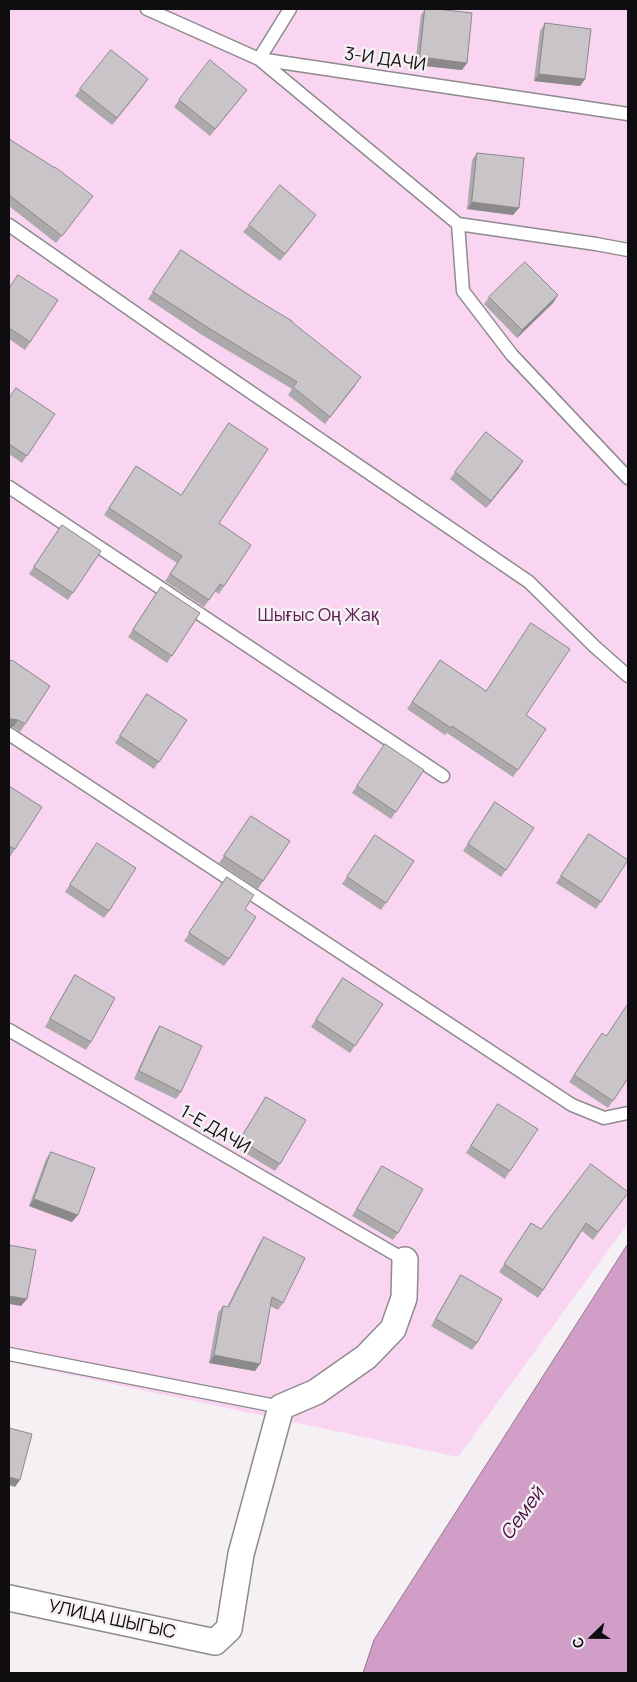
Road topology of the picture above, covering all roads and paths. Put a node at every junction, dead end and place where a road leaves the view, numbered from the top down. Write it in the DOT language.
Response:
graph roads {
  1 [pos="147,9"];
  2 [pos="290,9"];
  3 [pos="258,59"];
  4 [pos="628,114"];
  5 [pos="458,224"];
  6 [pos="9,225"];
  7 [pos="628,250"];
  8 [pos="628,478"];
  9 [pos="9,487"];
  10 [pos="628,676"];
  11 [pos="9,734"];
  12 [pos="444,776"];
  13 [pos="9,1030"];
  14 [pos="628,1113"];
  15 [pos="404,1260"];
  16 [pos="9,1354"];
  17 [pos="281,1407"];
  18 [pos="9,1598"];
  1 -- 3 [label="lane, 3-И ДАЧИ"];
  2 -- 3 [label="lane"];
  3 -- 4 [label="lane, 3-И ДАЧИ"];
  3 -- 5 [label="lane"];
  5 -- 7 [label="lane"];
  5 -- 8 [label="lane"];
  6 -- 10 [label="lane"];
  9 -- 12 [label="lane"];
  11 -- 14 [label="lane"];
  13 -- 15 [label="lane, 1-Е ДАЧИ"];
  15 -- 17 [label="street"];
  16 -- 17 [label="lane"];
  17 -- 18 [label="street, УЛИЦА ШЫГЫС"];
}
